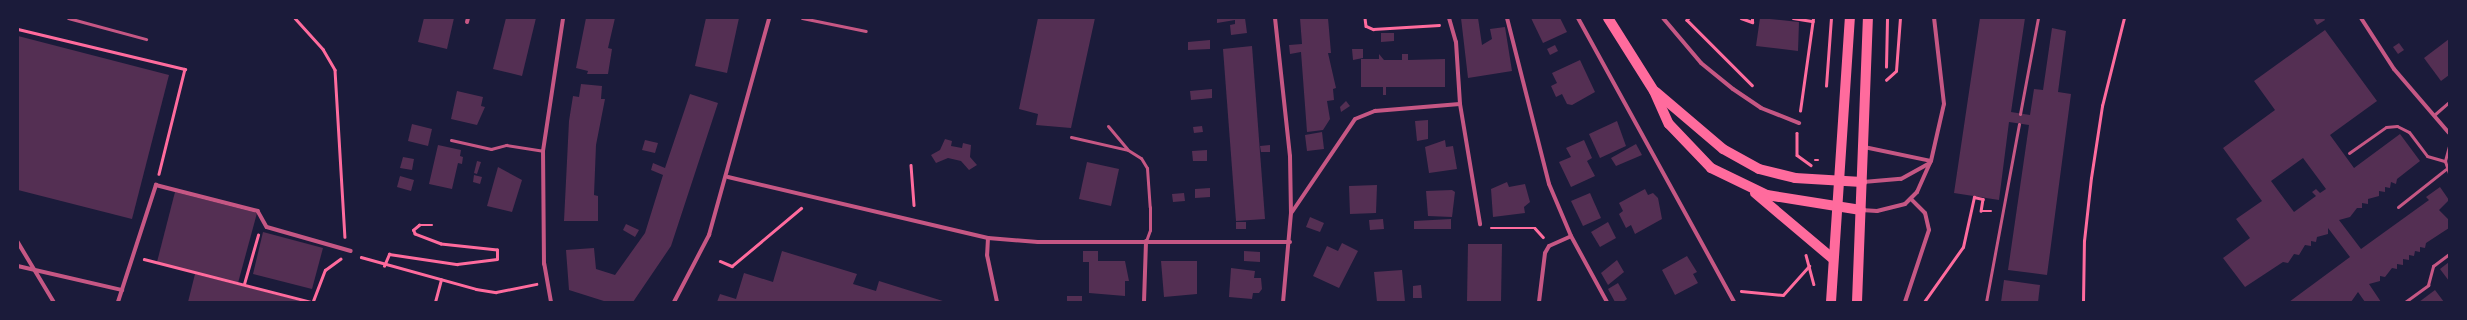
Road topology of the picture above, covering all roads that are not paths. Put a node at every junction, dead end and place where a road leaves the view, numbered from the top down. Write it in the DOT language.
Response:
graph roads {
  1 [pos="68,18"];
  2 [pos="563,18"];
  3 [pos="769,18"];
  4 [pos="802,18"];
  5 [pos="1275,18"];
  6 [pos="1454,18"];
  7 [pos="1507,18"];
  8 [pos="1578,18"];
  9 [pos="1608,18"];
  10 [pos="1663,18"];
  11 [pos="1850,18"];
  12 [pos="1868,18"];
  13 [pos="1934,18"];
  14 [pos="2038,18"];
  15 [pos="2361,18"];
  16 [pos="1450,20"];
  17 [pos="866,31"];
  18 [pos="146,40"];
  19 [pos="1654,91"];
  20 [pos="2449,102"];
  21 [pos="1460,104"];
  22 [pos="2020,114"];
  23 [pos="2434,114"];
  24 [pos="1799,123"];
  25 [pos="2018,124"];
  26 [pos="1108,126"];
  27 [pos="2449,134"];
  28 [pos="1071,138"];
  29 [pos="451,140"];
  30 [pos="2449,146"];
  31 [pos="1864,147"];
  32 [pos="1128,150"];
  33 [pos="543,151"];
  34 [pos="2349,153"];
  35 [pos="1932,161"];
  36 [pos="2445,161"];
  37 [pos="2446,169"];
  38 [pos="2449,173"];
  39 [pos="728,176"];
  40 [pos="1838,180"];
  41 [pos="1862,182"];
  42 [pos="1751,190"];
  43 [pos="1912,199"];
  44 [pos="1835,207"];
  45 [pos="2398,207"];
  46 [pos="1861,210"];
  47 [pos="1291,213"];
  48 [pos="1480,224"];
  49 [pos="1571,236"];
  50 [pos="988,238"];
  51 [pos="1146,241"];
  52 [pos="18,242"];
  53 [pos="1290,242"];
  54 [pos="351,251"];
  55 [pos="2449,254"];
  56 [pos="1832,258"];
  57 [pos="18,266"];
  58 [pos="36,270"];
  59 [pos="122,290"];
  60 [pos="54,302"];
  61 [pos="118,302"];
  62 [pos="551,302"];
  63 [pos="674,302"];
  64 [pos="997,302"];
  65 [pos="1144,302"];
  66 [pos="1283,302"];
  67 [pos="1539,302"];
  68 [pos="1607,302"];
  69 [pos="1734,302"];
  70 [pos="1831,302"];
  71 [pos="1857,302"];
  72 [pos="1905,302"];
  73 [pos="1986,302"];
  74 [pos="2405,302"];
  1 -- 18 [label="lane"];
  2 -- 33 [label="street"];
  3 -- 39 [label="street"];
  4 -- 17 [label="lane"];
  5 -- 47 [label="street"];
  6 -- 16 [label="street"];
  7 -- 49 [label="street"];
  8 -- 69 [label="street"];
  9 -- 19 [label="main road"];
  10 -- 24 [label="street"];
  11 -- 40 [label="main road"];
  12 -- 31 [label="main road"];
  13 -- 35 [label="street"];
  14 -- 22 [label="lane"];
  15 -- 23 [label="street"];
  16 -- 21 [label="street"];
  19 -- 40 [label="main road"];
  19 -- 42 [label="main road"];
  20 -- 23 [label="lane"];
  21 -- 47 [label="street"];
  21 -- 48 [label="street"];
  23 -- 27 [label="street"];
  25 -- 73 [label="lane"];
  26 -- 32 [label="lane"];
  28 -- 32 [label="lane"];
  29 -- 33 [label="lane"];
  30 -- 36 [label="lane"];
  31 -- 35 [label="street"];
  31 -- 41 [label="main road"];
  32 -- 51 [label="lane"];
  33 -- 62 [label="street"];
  34 -- 36 [label="lane"];
  35 -- 41 [label="street"];
  35 -- 43 [label="street"];
  36 -- 37 [label="lane"];
  37 -- 38 [label="lane"];
  37 -- 45 [label="lane"];
  39 -- 50 [label="street"];
  39 -- 63 [label="street"];
  40 -- 41 [label="main road"];
  40 -- 44 [label="main road"];
  41 -- 46 [label="main road"];
  42 -- 44 [label="main road"];
  42 -- 56 [label="main road"];
  43 -- 46 [label="street"];
  43 -- 72 [label="street"];
  44 -- 46 [label="main road"];
  44 -- 56 [label="main road"];
  46 -- 71 [label="main road"];
  47 -- 53 [label="street"];
  49 -- 67 [label="street"];
  49 -- 68 [label="street"];
  50 -- 51 [label="street"];
  50 -- 64 [label="street"];
  51 -- 53 [label="street"];
  51 -- 65 [label="street"];
  52 -- 58 [label="street"];
  53 -- 66 [label="street"];
  54 -- 59 [label="street"];
  55 -- 74 [label="lane"];
  56 -- 70 [label="main road"];
  57 -- 58 [label="street"];
  58 -- 59 [label="street"];
  58 -- 60 [label="street"];
  59 -- 61 [label="street"];
}
